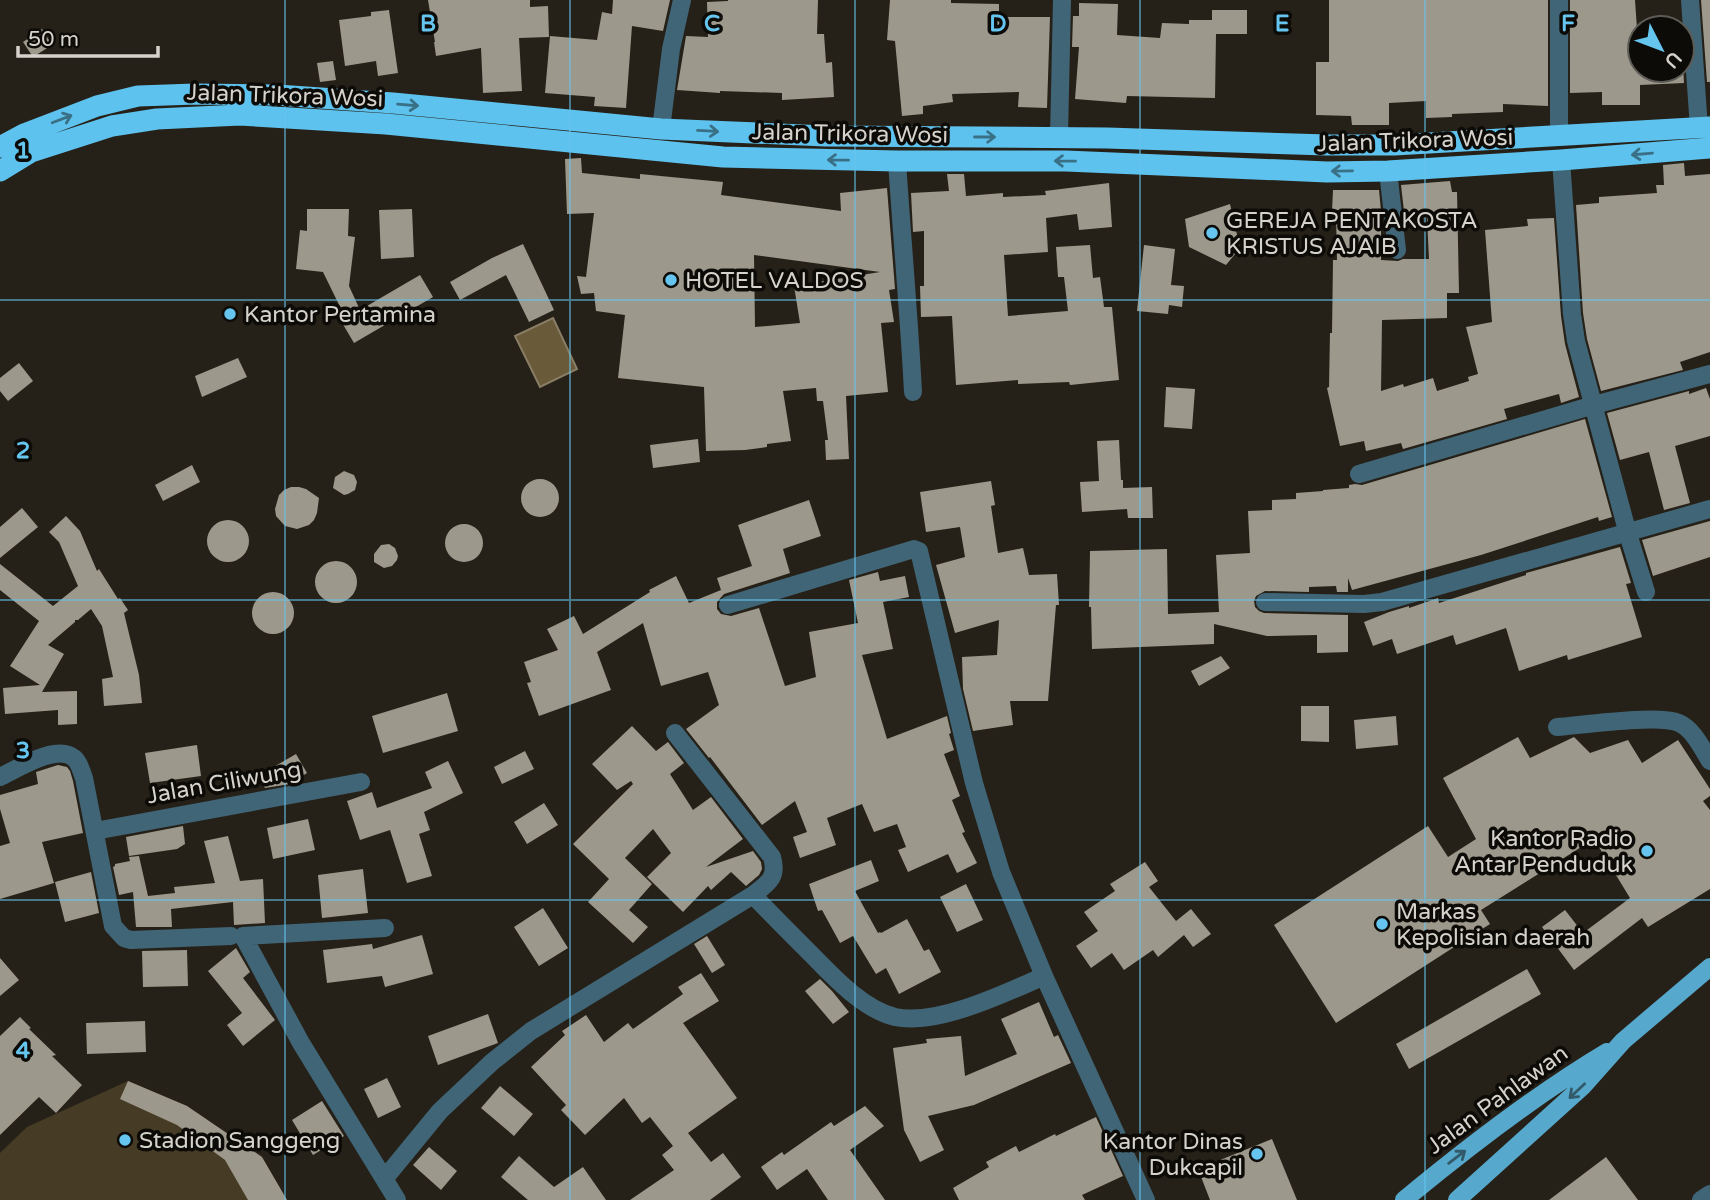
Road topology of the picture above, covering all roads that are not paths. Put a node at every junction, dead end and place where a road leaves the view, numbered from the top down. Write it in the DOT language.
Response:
graph roads {
  1 [pos="682,0"];
  2 [pos="1062,0"];
  3 [pos="1559,0"];
  4 [pos="1690,0"];
  5 [pos="219,94"];
  6 [pos="219,116"];
  7 [pos="1705,128"];
  8 [pos="661,129"];
  9 [pos="1559,136"];
  10 [pos="1059,137"];
  11 [pos="1107,138"];
  12 [pos="0,146"];
  13 [pos="1710,148"];
  14 [pos="1561,160"];
  15 [pos="897,161"];
  16 [pos="1106,163"];
  17 [pos="0,171"];
  18 [pos="1388,171"];
  19 [pos="1397,250"];
  20 [pos="1710,374"];
  21 [pos="913,393"];
  22 [pos="1594,405"];
  23 [pos="1359,474"];
  24 [pos="1710,509"];
  25 [pos="1628,534"];
  26 [pos="1646,592"];
  27 [pos="1265,602"];
  28 [pos="728,605"];
  29 [pos="1557,727"];
  30 [pos="675,733"];
  31 [pos="1710,761"];
  32 [pos="0,777"];
  33 [pos="361,782"];
  34 [pos="95,831"];
  35 [pos="753,895"];
  36 [pos="385,928"];
  37 [pos="231,936"];
  38 [pos="1710,967"];
  39 [pos="1044,976"];
  40 [pos="1623,1041"];
  41 [pos="385,1178"];
  42 [pos="1710,1194"];
  43 [pos="397,1200"];
  44 [pos="1146,1200"];
  45 [pos="1404,1200"];
  46 [pos="1457,1200"];
  47 [pos="1702,1200"];
  1 -- 8 [label="street"];
  2 -- 10 [label="street"];
  3 -- 9 [label="street"];
  4 -- 7 [label="street"];
  5 -- 6 [label="highway"];
  5 -- 8 [label="highway, Jalan Trikora Wosi, one-way"];
  12 -- 5 [label="highway, Jalan Trikora Wosi, one-way"];
  15 -- 6 [label="highway, Jalan Trikora Wosi, one-way"];
  6 -- 17 [label="highway, Jalan Trikora Wosi"];
  7 -- 9 [label="highway, Jalan Trikora Wosi"];
  8 -- 10 [label="highway, Jalan Trikora Wosi, one-way"];
  9 -- 11 [label="highway, Jalan Trikora Wosi"];
  10 -- 11 [label="highway, Jalan Trikora Wosi"];
  11 -- 16 [label="highway"];
  13 -- 14 [label="highway, Jalan Trikora Wosi, one-way"];
  14 -- 18 [label="highway, Jalan Trikora Wosi"];
  14 -- 22 [label="street"];
  16 -- 15 [label="highway, Jalan Trikora Wosi, one-way"];
  15 -- 21 [label="street"];
  18 -- 16 [label="highway, Jalan Trikora Wosi, one-way"];
  18 -- 19 [label="street"];
  20 -- 22 [label="street"];
  22 -- 23 [label="street"];
  22 -- 25 [label="street"];
  24 -- 25 [label="street"];
  25 -- 26 [label="street"];
  25 -- 27 [label="street"];
  28 -- 39 [label="street"];
  29 -- 31 [label="street"];
  30 -- 35 [label="street"];
  32 -- 34 [label="street"];
  33 -- 34 [label="street, Jalan Ciliwung"];
  34 -- 37 [label="street"];
  35 -- 39 [label="street"];
  35 -- 41 [label="street"];
  36 -- 41 [label="street"];
  38 -- 40 [label="main road, Jalan Pahlawan"];
  39 -- 44 [label="street"];
  45 -- 40 [label="main road, Jalan Pahlawan, one-way"];
  40 -- 46 [label="main road, Jalan Pahlawan, one-way"];
  41 -- 43 [label="street"];
  42 -- 47 [label="street"];
}
